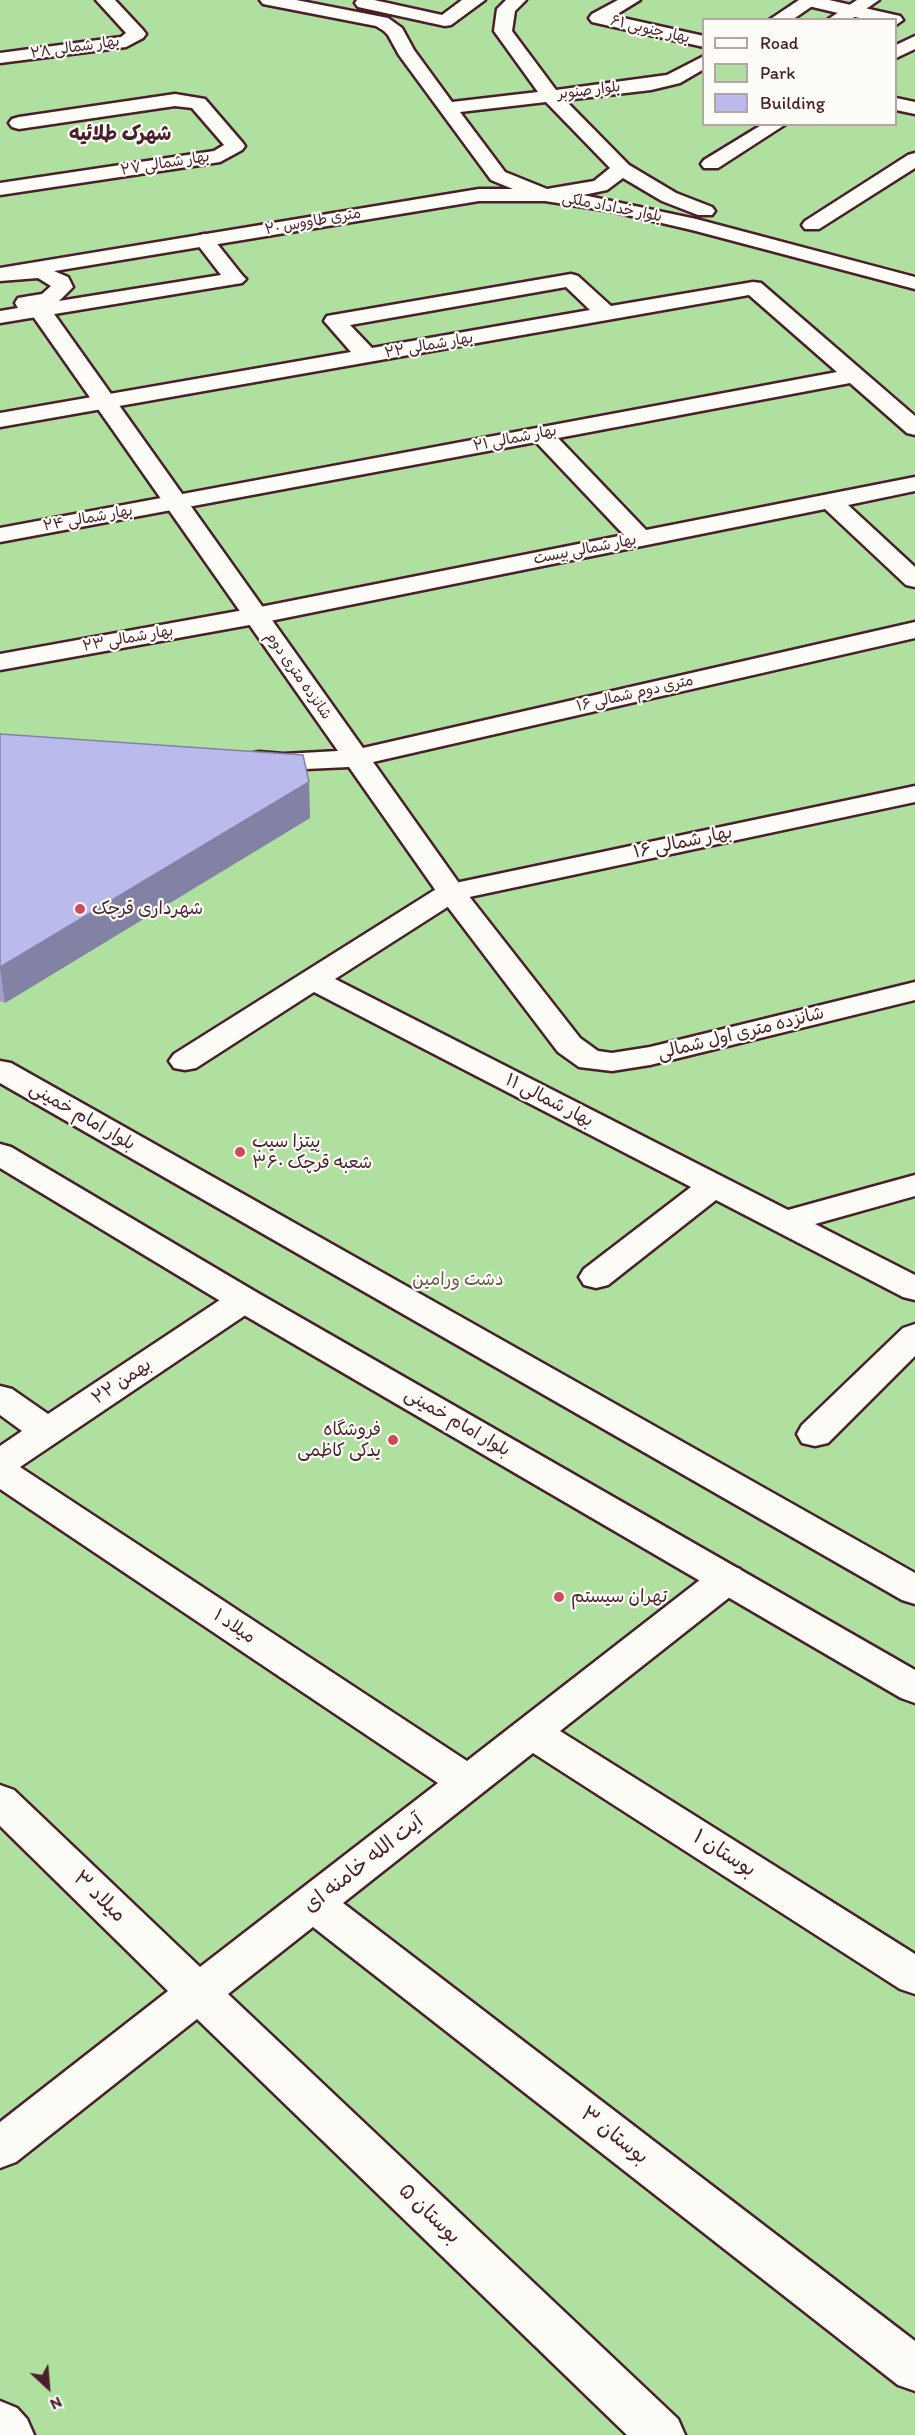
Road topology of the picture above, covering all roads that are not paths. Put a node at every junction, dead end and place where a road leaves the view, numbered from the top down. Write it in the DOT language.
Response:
graph roads {
  1 [pos="105,0"];
  2 [pos="268,0"];
  3 [pos="347,0"];
  4 [pos="476,0"];
  5 [pos="517,0"];
  6 [pos="632,0"];
  7 [pos="870,0"];
  8 [pos="811,1"];
  9 [pos="852,10"];
  10 [pos="781,18"];
  11 [pos="839,18"];
  12 [pos="886,18"];
  13 [pos="897,20"];
  14 [pos="445,21"];
  15 [pos="915,24"];
  16 [pos="487,26"];
  17 [pos="915,41"];
  18 [pos="702,42"];
  19 [pos="405,51"];
  20 [pos="897,51"];
  21 [pos="0,58"];
  22 [pos="702,63"];
  23 [pos="693,88"];
  24 [pos="550,95"];
  25 [pos="897,104"];
  26 [pos="448,108"];
  27 [pos="915,108"];
  28 [pos="20,123"];
  29 [pos="774,126"];
  30 [pos="915,159"];
  31 [pos="711,164"];
  32 [pos="622,169"];
  33 [pos="498,176"];
  34 [pos="0,189"];
  35 [pos="545,195"];
  36 [pos="446,200"];
  37 [pos="812,225"];
  38 [pos="204,240"];
  39 [pos="915,267"];
  40 [pos="3,269"];
  41 [pos="915,283"];
  42 [pos="0,302"];
  43 [pos="37,307"];
  44 [pos="607,314"];
  45 [pos="0,317"];
  46 [pos="367,357"];
  47 [pos="854,376"];
  48 [pos="105,403"];
  49 [pos="0,420"];
  50 [pos="915,428"];
  51 [pos="541,434"];
  52 [pos="915,484"];
  53 [pos="830,501"];
  54 [pos="175,502"];
  55 [pos="0,535"];
  56 [pos="641,539"];
  57 [pos="915,580"];
  58 [pos="255,616"];
  59 [pos="915,630"];
  60 [pos="0,662"];
  61 [pos="238,758"];
  62 [pos="356,758"];
  63 [pos="915,794"];
  64 [pos="451,892"];
  65 [pos="314,980"];
  66 [pos="915,991"];
  67 [pos="569,1045"];
  68 [pos="185,1061"];
  69 [pos="0,1070"];
  70 [pos="0,1154"];
  71 [pos="915,1185"];
  72 [pos="713,1186"];
  73 [pos="784,1222"];
  74 [pos="596,1277"];
  75 [pos="915,1289"];
  76 [pos="244,1300"];
  77 [pos="915,1336"];
  78 [pos="0,1398"];
  79 [pos="48,1431"];
  80 [pos="815,1434"];
  81 [pos="0,1463"];
  82 [pos="0,1471"];
  83 [pos="727,1579"];
  84 [pos="915,1590"];
  85 [pos="915,1688"];
  86 [pos="532,1733"];
  87 [pos="468,1782"];
  88 [pos="0,1801"];
  89 [pos="313,1903"];
  90 [pos="915,1976"];
  91 [pos="198,1993"];
  92 [pos="0,2148"];
  93 [pos="915,2369"];
  94 [pos="0,2424"];
  95 [pos="10,2435"];
  96 [pos="661,2435"];
  1 -- 21 [label="street, بهار شمالی ۲۸"];
  2 -- 19 [label="street"];
  3 -- 14 [label="street"];
  4 -- 14 [label="street"];
  5 -- 16 [label="street"];
  6 -- 18 [label="street, بهار جنوبی ۶۱"];
  7 -- 9 [label="street"];
  8 -- 9 [label="street"];
  8 -- 10 [label="street"];
  9 -- 11 [label="street"];
  9 -- 12 [label="street"];
  13 -- 15 [label="street"];
  14 -- 16 [label="street"];
  14 -- 19 [label="street"];
  16 -- 24 [label="street, بلوار خداداد ملکی"];
  17 -- 20 [label="street"];
  19 -- 26 [label="street"];
  22 -- 24 [label="street, بلوار صنوبر"];
  23 -- 24 [label="street, بلوار صنوبر"];
  24 -- 26 [label="street"];
  24 -- 32 [label="street, بلوار خداداد ملکی"];
  25 -- 27 [label="street"];
  26 -- 33 [label="street"];
  28 -- 34 [label="street, بهار شمالی ۲۷"];
  29 -- 31 [label="street"];
  30 -- 37 [label="street"];
  32 -- 35 [label="street, ۲۰ متری طاووس"];
  32 -- 39 [label="street, بلوار خداداد ملکی"];
  33 -- 35 [label="street, بلوار خداداد ملکی"];
  33 -- 36 [label="street"];
  35 -- 36 [label="street, ۲۰ متری طاووس"];
  35 -- 41 [label="street, بلوار خداداد ملکی"];
  36 -- 38 [label="street, ۲۰ متری طاووس"];
  38 -- 40 [label="street, ۲۰ متری طاووس"];
  38 -- 43 [label="street"];
  40 -- 43 [label="street"];
  42 -- 43 [label="street"];
  43 -- 45 [label="street"];
  43 -- 48 [label="street, شانزده متری دوم"];
  44 -- 46 [label="street, بهار شمالی ۲۲"];
  44 -- 46 [label="street"];
  44 -- 47 [label="street, بهار شمالی ۲۲"];
  46 -- 48 [label="street, بهار شمالی ۲۲"];
  47 -- 50 [label="street"];
  47 -- 51 [label="street, بهار شمالی ۲۱"];
  48 -- 49 [label="street, بهار شمالی ۲۲"];
  48 -- 54 [label="street, شانزده متری دوم"];
  51 -- 54 [label="street, بهار شمالی ۲۱"];
  51 -- 56 [label="street"];
  52 -- 53 [label="street, بهار شمالی بیست"];
  53 -- 56 [label="street, بهار شمالی بیست"];
  53 -- 57 [label="street"];
  54 -- 55 [label="street, بهار شمالی ۲۴"];
  54 -- 58 [label="street, شانزده متری دوم"];
  56 -- 58 [label="street, بهار شمالی بیست"];
  58 -- 60 [label="street, بهار شمالی ۲۳"];
  58 -- 62 [label="street, شانزده متری دوم"];
  59 -- 62 [label="street, ۱۶ متری دوم شمالی"];
  61 -- 62 [label="street, ۱۶ متری دوم شمالی"];
  62 -- 64 [label="street, شانزده متری دوم"];
  63 -- 64 [label="street, بهار شمالی ۱۶"];
  64 -- 65 [label="street"];
  64 -- 67 [label="street, شانزده متری دوم"];
  65 -- 68 [label="street"];
  65 -- 72 [label="street, بهار شمالی ۱۱"];
  66 -- 67 [label="street, شانزده متری اول شمالی"];
  69 -- 84 [label="street, بلوار امام خمینی"];
  70 -- 76 [label="street, بلوار امام خمینی"];
  71 -- 73 [label="street"];
  72 -- 73 [label="street, بهار شمالی ۱۱"];
  72 -- 74 [label="street"];
  73 -- 75 [label="street, بهار شمالی ۱۱"];
  76 -- 79 [label="street, ۲۲ بهمن"];
  76 -- 83 [label="street, بلوار امام خمینی"];
  77 -- 80 [label="street"];
  78 -- 79 [label="street"];
  79 -- 81 [label="street, ۲۲ بهمن"];
  82 -- 87 [label="street, میلاد ۱"];
  83 -- 85 [label="street, بلوار امام خمینی"];
  83 -- 86 [label="street, آیت الله خامنه ای"];
  86 -- 87 [label="street, آیت الله خامنه ای"];
  86 -- 90 [label="street, بوستان ۱"];
  87 -- 89 [label="street, آیت الله خامنه ای"];
  88 -- 91 [label="street, میلاد ۳"];
  89 -- 91 [label="street, آیت الله خامنه ای"];
  89 -- 93 [label="street, بوستان ۳"];
  91 -- 92 [label="street, آیت الله خامنه ای"];
  91 -- 96 [label="street, بوستان ۵"];
  94 -- 95 [label="street"];
}
